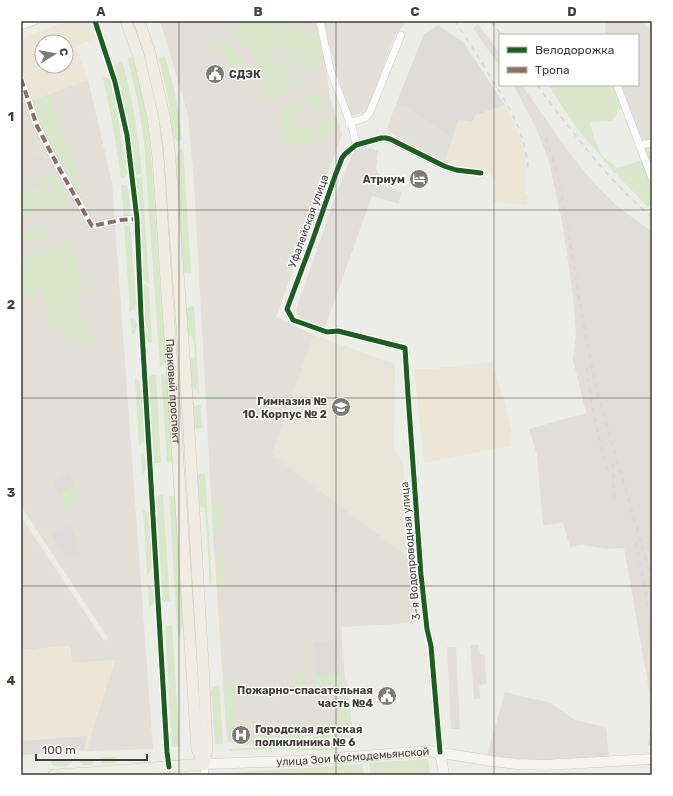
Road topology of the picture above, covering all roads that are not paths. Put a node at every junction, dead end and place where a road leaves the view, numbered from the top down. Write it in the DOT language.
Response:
graph roads {
  1 [pos="34,21"];
  2 [pos="95,21"];
  3 [pos="126,21"];
  4 [pos="139,21"];
  5 [pos="320,21"];
  6 [pos="21,26"];
  7 [pos="401,35"];
  8 [pos="21,79"];
  9 [pos="617,86"];
  10 [pos="349,123"];
  11 [pos="652,143"];
  12 [pos="356,145"];
  13 [pos="639,145"];
  14 [pos="481,173"];
  15 [pos="652,178"];
  16 [pos="137,219"];
  17 [pos="405,348"];
  18 [pos="440,752"];
  19 [pos="652,759"];
  20 [pos="169,767"];
  21 [pos="205,769"];
  22 [pos="54,775"];
  23 [pos="444,775"];
  1 -- 6 [label="street"];
  2 -- 16 [label="street"];
  3 -- 21 [label="main road, Парковый проспект"];
  4 -- 21 [label="main road, Парковый проспект"];
  5 -- 10 [label="street"];
  7 -- 10 [label="street"];
  8 -- 16 [label="street"];
  9 -- 13 [label="street"];
  10 -- 12 [label="street"];
  11 -- 13 [label="street"];
  12 -- 14 [label="street"];
  12 -- 17 [label="street, Уфалейская улица"];
  13 -- 15 [label="street"];
  16 -- 20 [label="street"];
  17 -- 18 [label="street, 3-я Водопроводная улица"];
  18 -- 19 [label="main road, улица Зои Космодемьянской"];
  18 -- 21 [label="main road, улица Зои Космодемьянской"];
  18 -- 23 [label="main road"];
  20 -- 21 [label="main road, улица Зои Космодемьянской"];
  20 -- 22 [label="main road, улица Зои Космодемьянской"];
}
